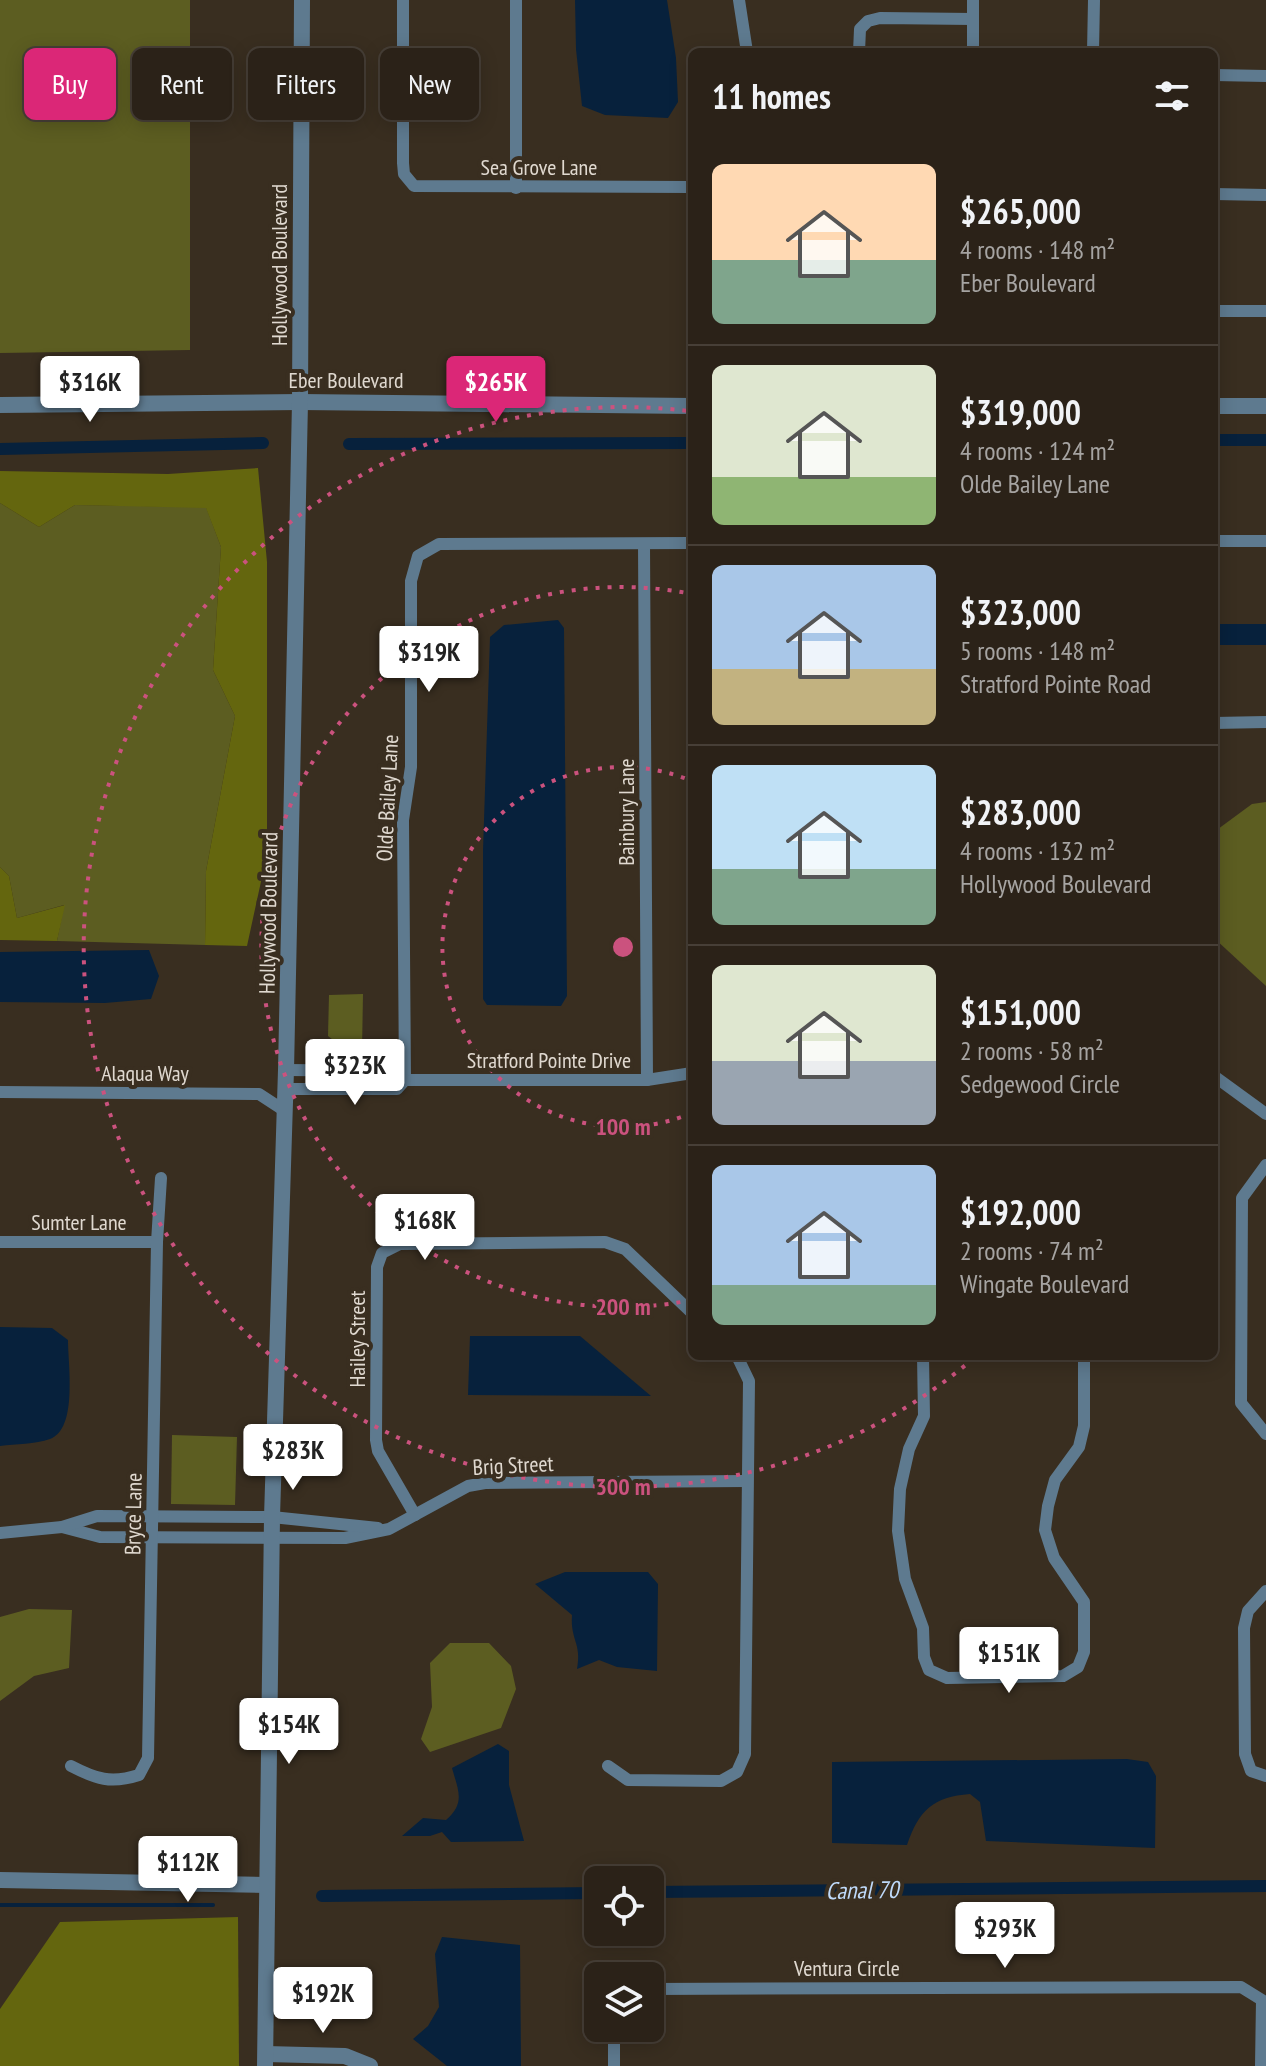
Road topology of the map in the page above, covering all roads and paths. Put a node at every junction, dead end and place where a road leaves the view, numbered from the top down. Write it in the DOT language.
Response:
graph roads {
  1 [pos="302,0"];
  2 [pos="403,0"];
  3 [pos="516,0"];
  4 [pos="739,0"];
  5 [pos="973,0"];
  6 [pos="1094,0"];
  7 [pos="973,19"];
  8 [pos="746,48"];
  9 [pos="859,48"];
  10 [pos="973,48"];
  11 [pos="1093,48"];
  12 [pos="1218,75"];
  13 [pos="1266,76"];
  14 [pos="688,187"];
  15 [pos="516,188"];
  16 [pos="1218,194"];
  17 [pos="1266,195"];
  18 [pos="1218,311"];
  19 [pos="1266,311"];
  20 [pos="300,402"];
  21 [pos="0,405"];
  22 [pos="688,406"];
  23 [pos="1218,406"];
  24 [pos="1266,406"];
  25 [pos="1218,541"];
  26 [pos="1266,541"];
  27 [pos="688,543"];
  28 [pos="644,544"];
  29 [pos="1266,722"];
  30 [pos="1218,723"];
  31 [pos="286,1070"];
  32 [pos="688,1074"];
  33 [pos="1218,1079"];
  34 [pos="405,1080"];
  35 [pos="647,1080"];
  36 [pos="285,1089"];
  37 [pos="0,1092"];
  38 [pos="285,1111"];
  39 [pos="1266,1114"];
  40 [pos="1266,1165"];
  41 [pos="161,1178"];
  42 [pos="0,1242"];
  43 [pos="157,1242"];
  44 [pos="688,1309"];
  45 [pos="741,1360"];
  46 [pos="923,1360"];
  47 [pos="1084,1360"];
  48 [pos="1266,1434"];
  49 [pos="746,1481"];
  50 [pos="415,1515"];
  51 [pos="153,1516"];
  52 [pos="272,1517"];
  53 [pos="62,1527"];
  54 [pos="389,1529"];
  55 [pos="0,1533"];
  56 [pos="153,1538"];
  57 [pos="272,1538"];
  58 [pos="1266,1591"];
  59 [pos="71,1766"];
  60 [pos="608,1766"];
  61 [pos="1266,1776"];
  62 [pos="0,1880"];
  63 [pos="267,1885"];
  64 [pos="664,1989"];
  65 [pos="614,2042"];
  66 [pos="266,2060"];
  67 [pos="370,2066"];
  68 [pos="614,2066"];
  69 [pos="1261,2066"];
  1 -- 20 [label="street, Hollywood Boulevard"];
  2 -- 15 [label="street, Sea Grove Lane"];
  3 -- 15 [label="street"];
  4 -- 8 [label="street"];
  5 -- 7 [label="street"];
  6 -- 11 [label="street"];
  7 -- 9 [label="street"];
  7 -- 10 [label="street"];
  12 -- 13 [label="street"];
  14 -- 15 [label="street, Sea Grove Lane"];
  16 -- 17 [label="street"];
  18 -- 19 [label="street"];
  20 -- 21 [label="street, Eber Boulevard"];
  20 -- 22 [label="street, Eber Boulevard"];
  20 -- 31 [label="street, Hollywood Boulevard"];
  23 -- 24 [label="street"];
  25 -- 26 [label="street"];
  27 -- 28 [label="street, Olde Bailey Lane"];
  28 -- 34 [label="street, Olde Bailey Lane"];
  28 -- 35 [label="street, Bainbury Lane"];
  29 -- 30 [label="street"];
  31 -- 34 [label="street"];
  31 -- 36 [label="street, Hollywood Boulevard"];
  32 -- 35 [label="street, Stratford Pointe Drive"];
  33 -- 39 [label="street"];
  34 -- 35 [label="street, Stratford Pointe Drive"];
  34 -- 36 [label="street"];
  36 -- 38 [label="street, Hollywood Boulevard"];
  37 -- 38 [label="street, Alaqua Way"];
  38 -- 52 [label="street, Hollywood Boulevard"];
  40 -- 48 [label="street"];
  41 -- 43 [label="street, Bryce Lane"];
  42 -- 43 [label="street, Sumter Lane"];
  43 -- 51 [label="street, Bryce Lane"];
  44 -- 50 [label="street, Hailey Street"];
  45 -- 49 [label="street"];
  46 -- 47 [label="street"];
  49 -- 50 [label="street, Brig Street"];
  49 -- 60 [label="street"];
  50 -- 54 [label="street, Brig Street"];
  51 -- 52 [label="street"];
  51 -- 53 [label="street"];
  51 -- 56 [label="street, Bryce Lane"];
  52 -- 54 [label="street"];
  52 -- 57 [label="street, Hollywood Boulevard"];
  53 -- 55 [label="street"];
  53 -- 56 [label="street, Brig Street"];
  54 -- 57 [label="street, Brig Street"];
  56 -- 57 [label="street, Brig Street"];
  56 -- 59 [label="street, Bryce Lane"];
  57 -- 63 [label="street, Hollywood Boulevard"];
  58 -- 61 [label="street"];
  62 -- 63 [label="street"];
  63 -- 66 [label="street, Hollywood Boulevard"];
  64 -- 69 [label="street, Ventura Circle"];
  65 -- 68 [label="street"];
  66 -- 67 [label="street"];
}
